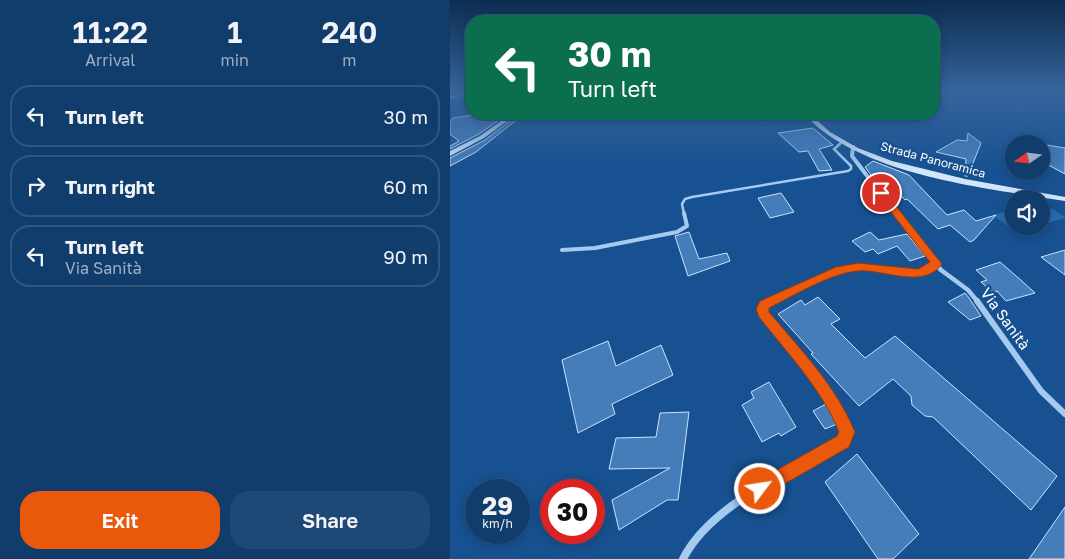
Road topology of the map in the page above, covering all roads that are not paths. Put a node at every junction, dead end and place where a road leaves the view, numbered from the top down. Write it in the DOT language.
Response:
graph roads {
  1 [pos="506,120"];
  2 [pos="812,120"];
  3 [pos="842,142"];
  4 [pos="853,148"];
  5 [pos="450,154"];
  6 [pos="1065,199"];
  7 [pos="562,250"];
  8 [pos="936,264"];
  9 [pos="1065,414"];
  10 [pos="683,559"];
  1 -- 5 [label="main road"];
  2 -- 3 [label="main road, Strada Panoramica"];
  3 -- 4 [label="main road, Strada Panoramica"];
  3 -- 7 [label="lane"];
  4 -- 6 [label="main road, Strada Panoramica"];
  4 -- 8 [label="street, Via Sanità"];
  8 -- 9 [label="street, Via Sanità"];
  8 -- 10 [label="street"];
}
